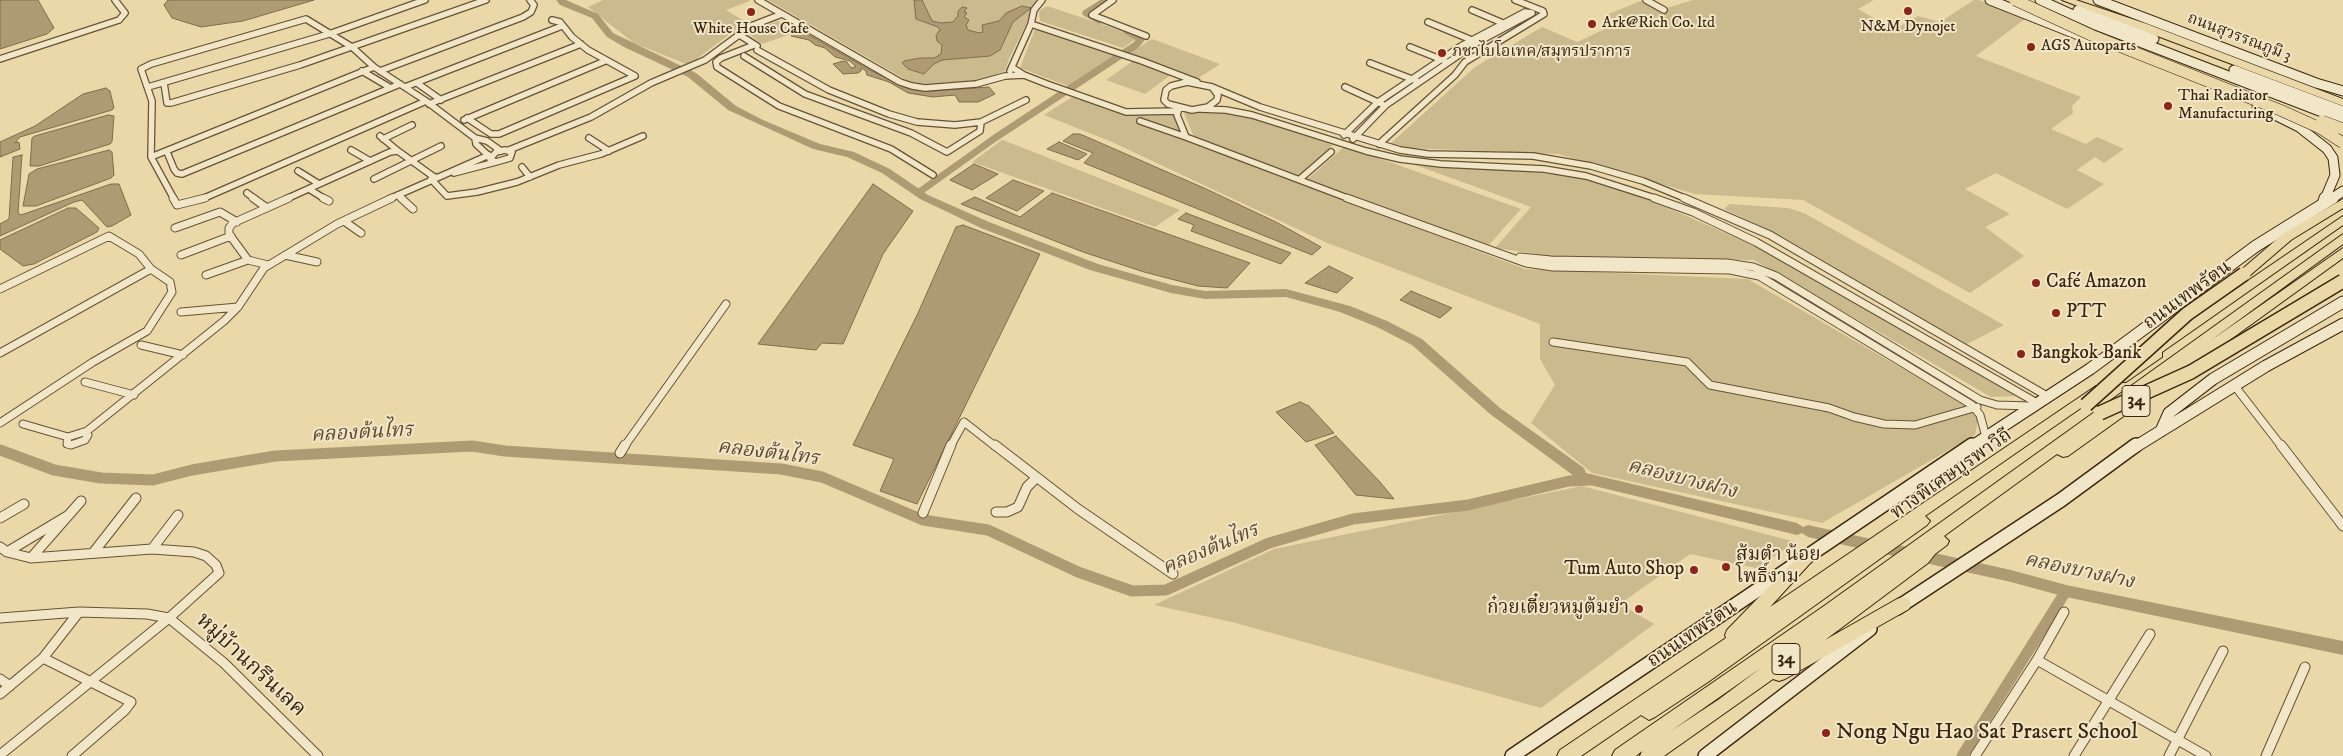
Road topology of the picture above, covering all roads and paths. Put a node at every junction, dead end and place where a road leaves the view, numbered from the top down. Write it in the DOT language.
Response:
graph roads {
  1 [pos="115,0"];
  2 [pos="425,0"];
  3 [pos="486,0"];
  4 [pos="530,0"];
  5 [pos="758,0"];
  6 [pos="1042,0"];
  7 [pos="1113,0"];
  8 [pos="1515,0"];
  9 [pos="1646,0"];
  10 [pos="1988,0"];
  11 [pos="2028,0"];
  12 [pos="2040,0"];
  13 [pos="2045,0"];
  14 [pos="2067,0"];
  15 [pos="2085,0"];
  16 [pos="2098,0"];
  17 [pos="2012,4"];
  18 [pos="1472,10"];
  19 [pos="1664,10"];
  20 [pos="782,14"];
  21 [pos="552,20"];
  22 [pos="1428,22"];
  23 [pos="1502,23"];
  24 [pos="1031,24"];
  25 [pos="562,26"];
  26 [pos="1509,26"];
  27 [pos="330,34"];
  28 [pos="738,34"];
  29 [pos="1146,36"];
  30 [pos="1471,40"];
  31 [pos="1478,42"];
  32 [pos="581,44"];
  33 [pos="352,47"];
  34 [pos="1410,47"];
  35 [pos="758,48"];
  36 [pos="744,56"];
  37 [pos="0,59"];
  38 [pos="1442,60"];
  39 [pos="606,61"];
  40 [pos="1450,62"];
  41 [pos="1370,63"];
  42 [pos="1013,68"];
  43 [pos="377,69"];
  44 [pos="362,71"];
  45 [pos="1024,75"];
  46 [pos="1005,76"];
  47 [pos="1414,80"];
  48 [pos="1197,82"];
  49 [pos="1421,82"];
  50 [pos="417,83"];
  51 [pos="164,84"];
  52 [pos="402,86"];
  53 [pos="148,87"];
  54 [pos="389,87"];
  55 [pos="1212,87"];
  56 [pos="1345,87"];
  57 [pos="2343,94"];
  58 [pos="441,100"];
  59 [pos="1026,100"];
  60 [pos="1378,102"];
  61 [pos="428,103"];
  62 [pos="2343,103"];
  63 [pos="1386,105"];
  64 [pos="1200,109"];
  65 [pos="1178,110"];
  66 [pos="2343,111"];
  67 [pos="2282,117"];
  68 [pos="467,118"];
  69 [pos="2343,120"];
  70 [pos="1140,121"];
  71 [pos="981,122"];
  72 [pos="455,123"];
  73 [pos="412,125"];
  74 [pos="2343,128"];
  75 [pos="1346,133"];
  76 [pos="643,136"];
  77 [pos="1355,136"];
  78 [pos="1186,137"];
  79 [pos="475,138"];
  80 [pos="589,138"];
  81 [pos="1337,142"];
  82 [pos="2343,143"];
  83 [pos="1379,144"];
  84 [pos="1347,145"];
  85 [pos="441,146"];
  86 [pos="351,150"];
  87 [pos="500,150"];
  88 [pos="398,151"];
  89 [pos="609,151"];
  90 [pos="166,152"];
  91 [pos="511,152"];
  92 [pos="1331,152"];
  93 [pos="490,156"];
  94 [pos="151,157"];
  95 [pos="411,160"];
  96 [pos="370,161"];
  97 [pos="496,162"];
  98 [pos="522,167"];
  99 [pos="298,171"];
  100 [pos="933,175"];
  101 [pos="433,178"];
  102 [pos="530,178"];
  103 [pos="374,179"];
  104 [pos="1300,179"];
  105 [pos="319,184"];
  106 [pos="309,189"];
  107 [pos="2343,191"];
  108 [pos="247,193"];
  109 [pos="398,195"];
  110 [pos="329,201"];
  111 [pos="2324,202"];
  112 [pos="2343,202"];
  113 [pos="1701,204"];
  114 [pos="267,208"];
  115 [pos="413,209"];
  116 [pos="1693,212"];
  117 [pos="2343,214"];
  118 [pos="344,221"];
  119 [pos="2343,221"];
  120 [pos="237,222"];
  121 [pos="175,228"];
  122 [pos="361,233"];
  123 [pos="230,236"];
  124 [pos="2343,238"];
  125 [pos="2343,252"];
  126 [pos="181,255"];
  127 [pos="285,255"];
  128 [pos="1505,255"];
  129 [pos="248,260"];
  130 [pos="317,262"];
  131 [pos="268,265"];
  132 [pos="151,269"];
  133 [pos="2244,274"];
  134 [pos="206,275"];
  135 [pos="2343,281"];
  136 [pos="0,289"];
  137 [pos="2343,302"];
  138 [pos="726,304"];
  139 [pos="238,306"];
  140 [pos="181,312"];
  141 [pos="2343,324"];
  142 [pos="1927,325"];
  143 [pos="1915,333"];
  144 [pos="1553,342"];
  145 [pos="141,345"];
  146 [pos="0,353"];
  147 [pos="183,355"];
  148 [pos="85,382"];
  149 [pos="2234,385"];
  150 [pos="134,395"];
  151 [pos="2047,396"];
  152 [pos="1986,402"];
  153 [pos="2086,404"];
  154 [pos="2034,405"];
  155 [pos="1975,408"];
  156 [pos="2100,413"];
  157 [pos="0,423"];
  158 [pos="23,424"];
  159 [pos="2161,431"];
  160 [pos="1986,437"];
  161 [pos="620,453"];
  162 [pos="1036,478"];
  163 [pos="136,498"];
  164 [pos="81,502"];
  165 [pos="24,504"];
  166 [pos="996,512"];
  167 [pos="923,513"];
  168 [pos="68,515"];
  169 [pos="178,515"];
  170 [pos="0,518"];
  171 [pos="2343,526"];
  172 [pos="152,549"];
  173 [pos="3,550"];
  174 [pos="93,554"];
  175 [pos="1812,555"];
  176 [pos="31,558"];
  177 [pos="1173,574"];
  178 [pos="1903,604"];
  179 [pos="79,612"];
  180 [pos="2064,612"];
  181 [pos="0,618"];
  182 [pos="169,618"];
  183 [pos="2150,634"];
  184 [pos="2223,651"];
  185 [pos="43,658"];
  186 [pos="1708,660"];
  187 [pos="2037,660"];
  188 [pos="2306,667"];
  189 [pos="0,679"];
  190 [pos="90,680"];
  191 [pos="10,686"];
  192 [pos="0,694"];
  193 [pos="2108,699"];
  194 [pos="1724,705"];
  195 [pos="2178,740"];
  196 [pos="0,755"];
  197 [pos="72,756"];
  198 [pos="318,756"];
  199 [pos="1512,756"];
  200 [pos="1566,756"];
  201 [pos="1582,756"];
  202 [pos="1621,756"];
  203 [pos="1649,756"];
  204 [pos="1706,756"];
  205 [pos="1975,756"];
  206 [pos="2074,756"];
  207 [pos="2169,756"];
  208 [pos="2206,756"];
  209 [pos="2266,756"];
  1 -- 37 [label="street"];
  2 -- 27 [label="street"];
  3 -- 33 [label="street"];
  4 -- 43 [label="street"];
  5 -- 20 [label="street"];
  6 -- 24 [label="street"];
  7 -- 29 [label="street"];
  8 -- 83 [label="street"];
  9 -- 19 [label="street"];
  10 -- 17 [label="main road"];
  11 -- 74 [label="highway, bridge"];
  12 -- 69 [label="main road"];
  13 -- 66 [label="main road"];
  14 -- 62 [label="highway"];
  15 -- 57 [label="highway"];
  16 -- 57 [label="main road, ถนนสุวรรณภูมิ 3"];
  17 -- 67 [label="main road"];
  17 -- 82 [label="highway, bridge"];
  18 -- 23 [label="street"];
  20 -- 28 [label="street"];
  20 -- 46 [label="street"];
  21 -- 25 [label="street"];
  22 -- 30 [label="street"];
  23 -- 26 [label="street"];
  23 -- 26 [label="street"];
  23 -- 30 [label="street"];
  24 -- 42 [label="street"];
  24 -- 48 [label="street"];
  25 -- 32 [label="street"];
  25 -- 50 [label="street"];
  26 -- 31 [label="street"];
  27 -- 33 [label="street"];
  27 -- 51 [label="street"];
  27 -- 53 [label="street"];
  28 -- 35 [label="street"];
  28 -- 91 [label="street"];
  30 -- 31 [label="street"];
  30 -- 38 [label="street"];
  31 -- 40 [label="street"];
  32 -- 39 [label="street"];
  32 -- 58 [label="street"];
  33 -- 43 [label="street"];
  33 -- 51 [label="street"];
  34 -- 38 [label="street"];
  35 -- 71 [label="street"];
  35 -- 100 [label="street"];
  36 -- 71 [label="street"];
  38 -- 40 [label="street"];
  38 -- 47 [label="street"];
  39 -- 68 [label="street"];
  39 -- 68 [label="street"];
  40 -- 49 [label="street"];
  41 -- 47 [label="street"];
  42 -- 45 [label="street"];
  42 -- 46 [label="street"];
  43 -- 44 [label="street"];
  43 -- 52 [label="street"];
  44 -- 54 [label="street"];
  44 -- 90 [label="street"];
  45 -- 46 [label="street"];
  45 -- 65 [label="street"];
  47 -- 49 [label="street"];
  47 -- 60 [label="street"];
  48 -- 55 [label="street"];
  48 -- 65 [label="street"];
  49 -- 63 [label="street"];
  50 -- 52 [label="street"];
  50 -- 58 [label="street"];
  51 -- 53 [label="street"];
  52 -- 54 [label="street"];
  52 -- 61 [label="street"];
  53 -- 94 [label="street"];
  54 -- 90 [label="street"];
  55 -- 64 [label="street"];
  55 -- 75 [label="street"];
  56 -- 60 [label="street"];
  58 -- 61 [label="street"];
  59 -- 71 [label="street"];
  60 -- 63 [label="street"];
  60 -- 75 [label="street"];
  61 -- 72 [label="street"];
  61 -- 94 [label="street"];
  63 -- 77 [label="street"];
  64 -- 65 [label="street"];
  64 -- 81 [label="street"];
  65 -- 78 [label="street"];
  67 -- 74 [label="main road"];
  67 -- 111 [label="main road"];
  68 -- 72 [label="street"];
  70 -- 78 [label="street"];
  72 -- 79 [label="street"];
  73 -- 88 [label="street"];
  75 -- 77 [label="street"];
  75 -- 81 [label="street"];
  76 -- 89 [label="street"];
  77 -- 83 [label="street"];
  77 -- 84 [label="street"];
  78 -- 104 [label="street"];
  79 -- 87 [label="street"];
  79 -- 93 [label="street"];
  80 -- 89 [label="street"];
  81 -- 84 [label="street"];
  83 -- 113 [label="street"];
  84 -- 116 [label="street"];
  85 -- 95 [label="street"];
  86 -- 96 [label="street"];
  87 -- 91 [label="street"];
  87 -- 93 [label="street"];
  88 -- 95 [label="street"];
  88 -- 96 [label="street"];
  89 -- 102 [label="street"];
  90 -- 94 [label="street"];
  91 -- 97 [label="street"];
  92 -- 104 [label="street"];
  93 -- 97 [label="street"];
  93 -- 101 [label="street"];
  95 -- 101 [label="street"];
  95 -- 103 [label="street"];
  96 -- 105 [label="street"];
  97 -- 101 [label="street"];
  98 -- 102 [label="street"];
  99 -- 105 [label="street"];
  101 -- 102 [label="street"];
  101 -- 109 [label="street"];
  104 -- 128 [label="street"];
  105 -- 106 [label="street"];
  106 -- 110 [label="street"];
  106 -- 114 [label="street"];
  107 -- 111 [label="main road, ถนนเทพรัตน"];
  108 -- 114 [label="street"];
  109 -- 115 [label="street"];
  109 -- 118 [label="street"];
  111 -- 151 [label="main road, ถนนเทพรัตน"];
  112 -- 133 [label="highway"];
  113 -- 116 [label="street"];
  113 -- 142 [label="street"];
  114 -- 120 [label="street"];
  116 -- 143 [label="street"];
  117 -- 133 [label="highway"];
  118 -- 122 [label="street"];
  118 -- 127 [label="street"];
  119 -- 153 [label="highway, ทางพิเศษบูรพาวิถี, bridge"];
  119 -- 186 [label="highway, ถนนเทพรัตน / 34"];
  120 -- 121 [label="street"];
  120 -- 123 [label="street"];
  123 -- 126 [label="street"];
  123 -- 129 [label="street"];
  124 -- 156 [label="highway, ทางพิเศษบูรพาวิถี, bridge"];
  125 -- 194 [label="highway, 34"];
  127 -- 130 [label="street"];
  127 -- 131 [label="street"];
  128 -- 152 [label="street"];
  128 -- 155 [label="street"];
  129 -- 131 [label="street"];
  129 -- 134 [label="street"];
  131 -- 139 [label="street"];
  132 -- 136 [label="street"];
  132 -- 146 [label="street"];
  132 -- 157 [label="street"];
  133 -- 153 [label="highway, bridge"];
  135 -- 156 [label="highway, bridge"];
  137 -- 159 [label="main road"];
  138 -- 161 [label="street"];
  139 -- 140 [label="street"];
  139 -- 147 [label="street"];
  141 -- 149 [label="main road, 34"];
  142 -- 143 [label="street"];
  142 -- 151 [label="street"];
  143 -- 154 [label="street"];
  144 -- 155 [label="street"];
  145 -- 147 [label="street"];
  147 -- 150 [label="street"];
  148 -- 150 [label="street"];
  149 -- 159 [label="main road, 34"];
  149 -- 171 [label="street"];
  150 -- 158 [label="street"];
  151 -- 154 [label="main road, ถนนเทพรัตน"];
  152 -- 154 [label="street"];
  152 -- 155 [label="street"];
  153 -- 201 [label="highway, ทางพิเศษบูรพาวิถี"];
  154 -- 160 [label="main road, ถนนเทพรัตน"];
  155 -- 160 [label="street"];
  156 -- 202 [label="highway, ทางพิเศษบูรพาวิถี"];
  159 -- 178 [label="main road, 34"];
  160 -- 175 [label="main road, ถนนเทพรัตน"];
  162 -- 166 [label="street"];
  162 -- 167 [label="street"];
  162 -- 177 [label="street"];
  163 -- 174 [label="street"];
  164 -- 168 [label="street"];
  165 -- 170 [label="street"];
  168 -- 173 [label="street"];
  168 -- 176 [label="street"];
  169 -- 172 [label="street"];
  172 -- 174 [label="street"];
  172 -- 182 [label="street"];
  173 -- 176 [label="street"];
  174 -- 176 [label="street"];
  175 -- 186 [label="highway"];
  175 -- 199 [label="main road, ถนนเทพรัตน"];
  178 -- 194 [label="highway"];
  178 -- 204 [label="main road, 34"];
  179 -- 181 [label="street, หมู่บ้านกรีนเลค"];
  179 -- 182 [label="street, หมู่บ้านกรีนเลค"];
  179 -- 185 [label="street"];
  180 -- 187 [label="street"];
  182 -- 190 [label="street"];
  182 -- 198 [label="street, หมู่บ้านกรีนเลค"];
  183 -- 193 [label="street"];
  184 -- 195 [label="street"];
  185 -- 190 [label="street"];
  185 -- 191 [label="street"];
  186 -- 200 [label="highway, ถนนเทพรัตน / 34"];
  187 -- 193 [label="street"];
  187 -- 205 [label="street"];
  188 -- 209 [label="street"];
  189 -- 191 [label="street"];
  190 -- 196 [label="street"];
  190 -- 197 [label="street"];
  191 -- 192 [label="street"];
  193 -- 195 [label="street"];
  193 -- 206 [label="street"];
  194 -- 203 [label="highway, 34"];
  195 -- 207 [label="street"];
  195 -- 208 [label="street"];
}
